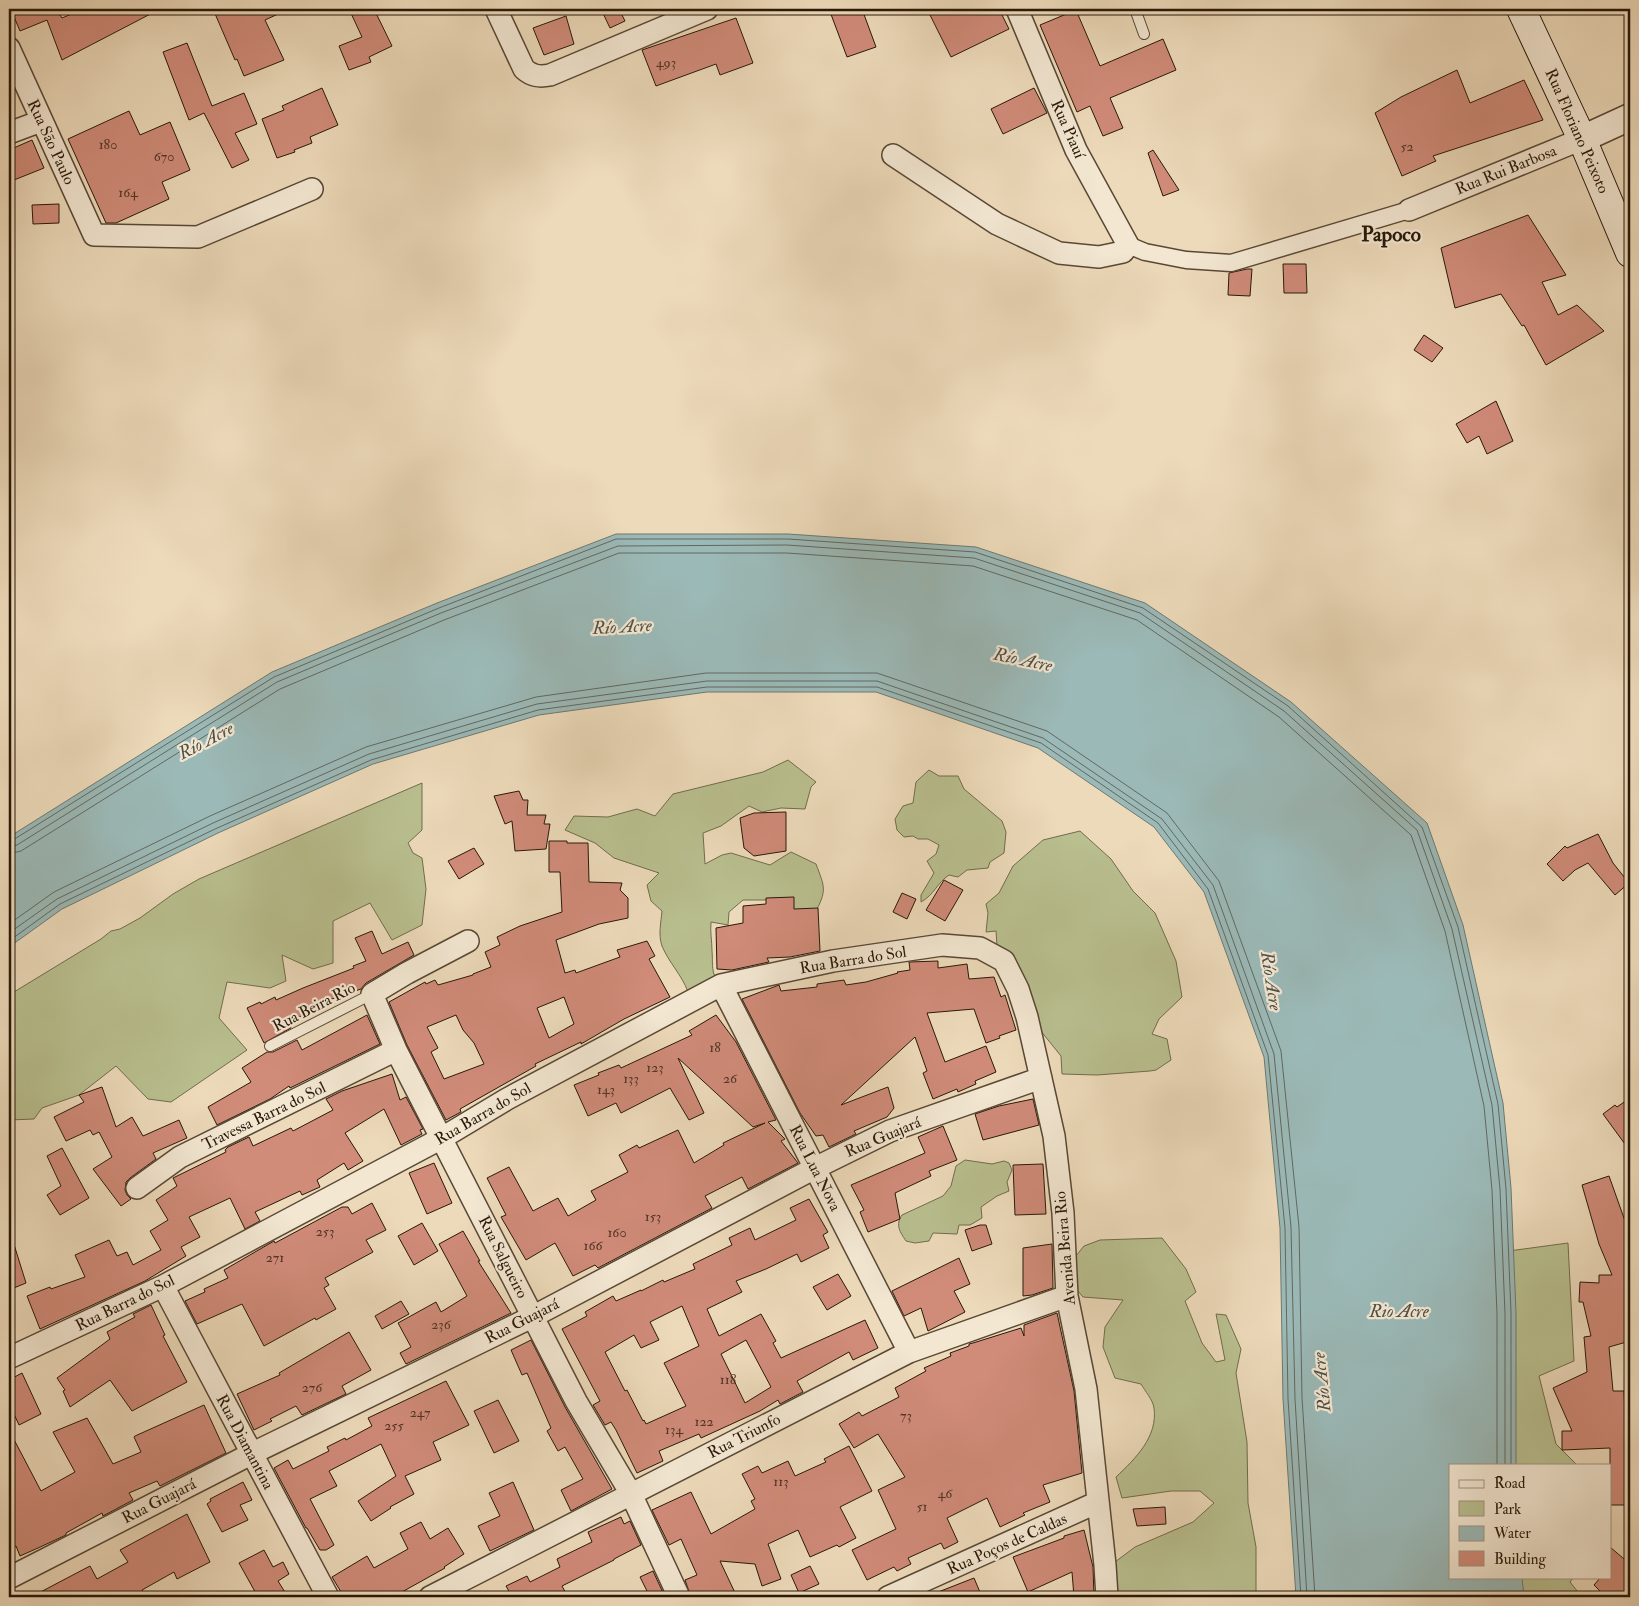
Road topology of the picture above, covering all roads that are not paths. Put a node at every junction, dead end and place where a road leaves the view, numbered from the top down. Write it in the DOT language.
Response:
graph roads {
  1 [pos="496,9"];
  2 [pos="707,9"];
  3 [pos="1017,9"];
  4 [pos="1135,9"];
  5 [pos="1521,9"];
  6 [pos="1144,34"];
  7 [pos="9,48"];
  8 [pos="1630,117"];
  9 [pos="42,121"];
  10 [pos="9,133"];
  11 [pos="1582,139"];
  12 [pos="894,155"];
  13 [pos="312,189"];
  14 [pos="1409,210"];
  15 [pos="1128,245"];
  16 [pos="1630,253"];
  17 [pos="468,941"];
  18 [pos="980,948"];
  19 [pos="721,985"];
  20 [pos="372,994"];
  21 [pos="270,1046"];
  22 [pos="396,1050"];
  23 [pos="1041,1078"];
  24 [pos="442,1138"];
  25 [pos="815,1168"];
  26 [pos="137,1188"];
  27 [pos="163,1286"];
  28 [pos="1066,1296"];
  29 [pos="534,1316"];
  30 [pos="909,1352"];
  31 [pos="9,1358"];
  32 [pos="251,1454"];
  33 [pos="631,1494"];
  34 [pos="1098,1502"];
  35 [pos="9,1578"];
  36 [pos="328,1597"];
  37 [pos="430,1597"];
  38 [pos="679,1597"];
  39 [pos="888,1597"];
  40 [pos="1107,1597"];
  1 -- 2 [label="street"];
  3 -- 15 [label="street, Rua Piauí"];
  4 -- 6 [label="lane"];
  5 -- 11 [label="main road, Rua Floriano Peixoto"];
  7 -- 9 [label="street, Rua São Paulo"];
  8 -- 11 [label="street, Rua Rui Barbosa"];
  9 -- 10 [label="street"];
  9 -- 13 [label="street, Rua São Paulo"];
  11 -- 14 [label="street, Rua Rui Barbosa"];
  11 -- 16 [label="main road, Rua Floriano Peixoto"];
  12 -- 15 [label="street"];
  14 -- 15 [label="street"];
  17 -- 20 [label="street"];
  18 -- 19 [label="street, Rua Barra do Sol"];
  18 -- 23 [label="street, Avenida Beira Rio"];
  19 -- 24 [label="street, Rua Barra do Sol"];
  19 -- 25 [label="street, Rua Lua Nova"];
  20 -- 21 [label="lane, Rua Beira Rio"];
  20 -- 22 [label="street, Rua Salgueiro"];
  22 -- 24 [label="street, Rua Salgueiro"];
  22 -- 26 [label="street, Travessa Barra do Sol"];
  23 -- 25 [label="street, Rua Guajará"];
  23 -- 28 [label="street, Avenida Beira Rio"];
  24 -- 27 [label="street, Rua Barra do Sol"];
  24 -- 29 [label="street, Rua Salgueiro"];
  25 -- 29 [label="street, Rua Guajará"];
  25 -- 30 [label="street, Rua Lua Nova"];
  27 -- 31 [label="street, Rua Barra do Sol"];
  27 -- 32 [label="street, Rua Diamantina"];
  28 -- 30 [label="street, Rua Triunfo"];
  28 -- 34 [label="street, Avenida Beira Rio"];
  29 -- 32 [label="street, Rua Guajará"];
  29 -- 33 [label="street, Rua Salgueiro"];
  30 -- 33 [label="street, Rua Triunfo"];
  32 -- 35 [label="street, Rua Guajará"];
  32 -- 36 [label="street, Rua Diamantina"];
  33 -- 37 [label="street, Rua Triunfo"];
  33 -- 38 [label="street, Rua Salgueiro"];
  34 -- 39 [label="street, Rua Poços de Caldas"];
  34 -- 40 [label="street, Avenida Beira Rio"];
}
